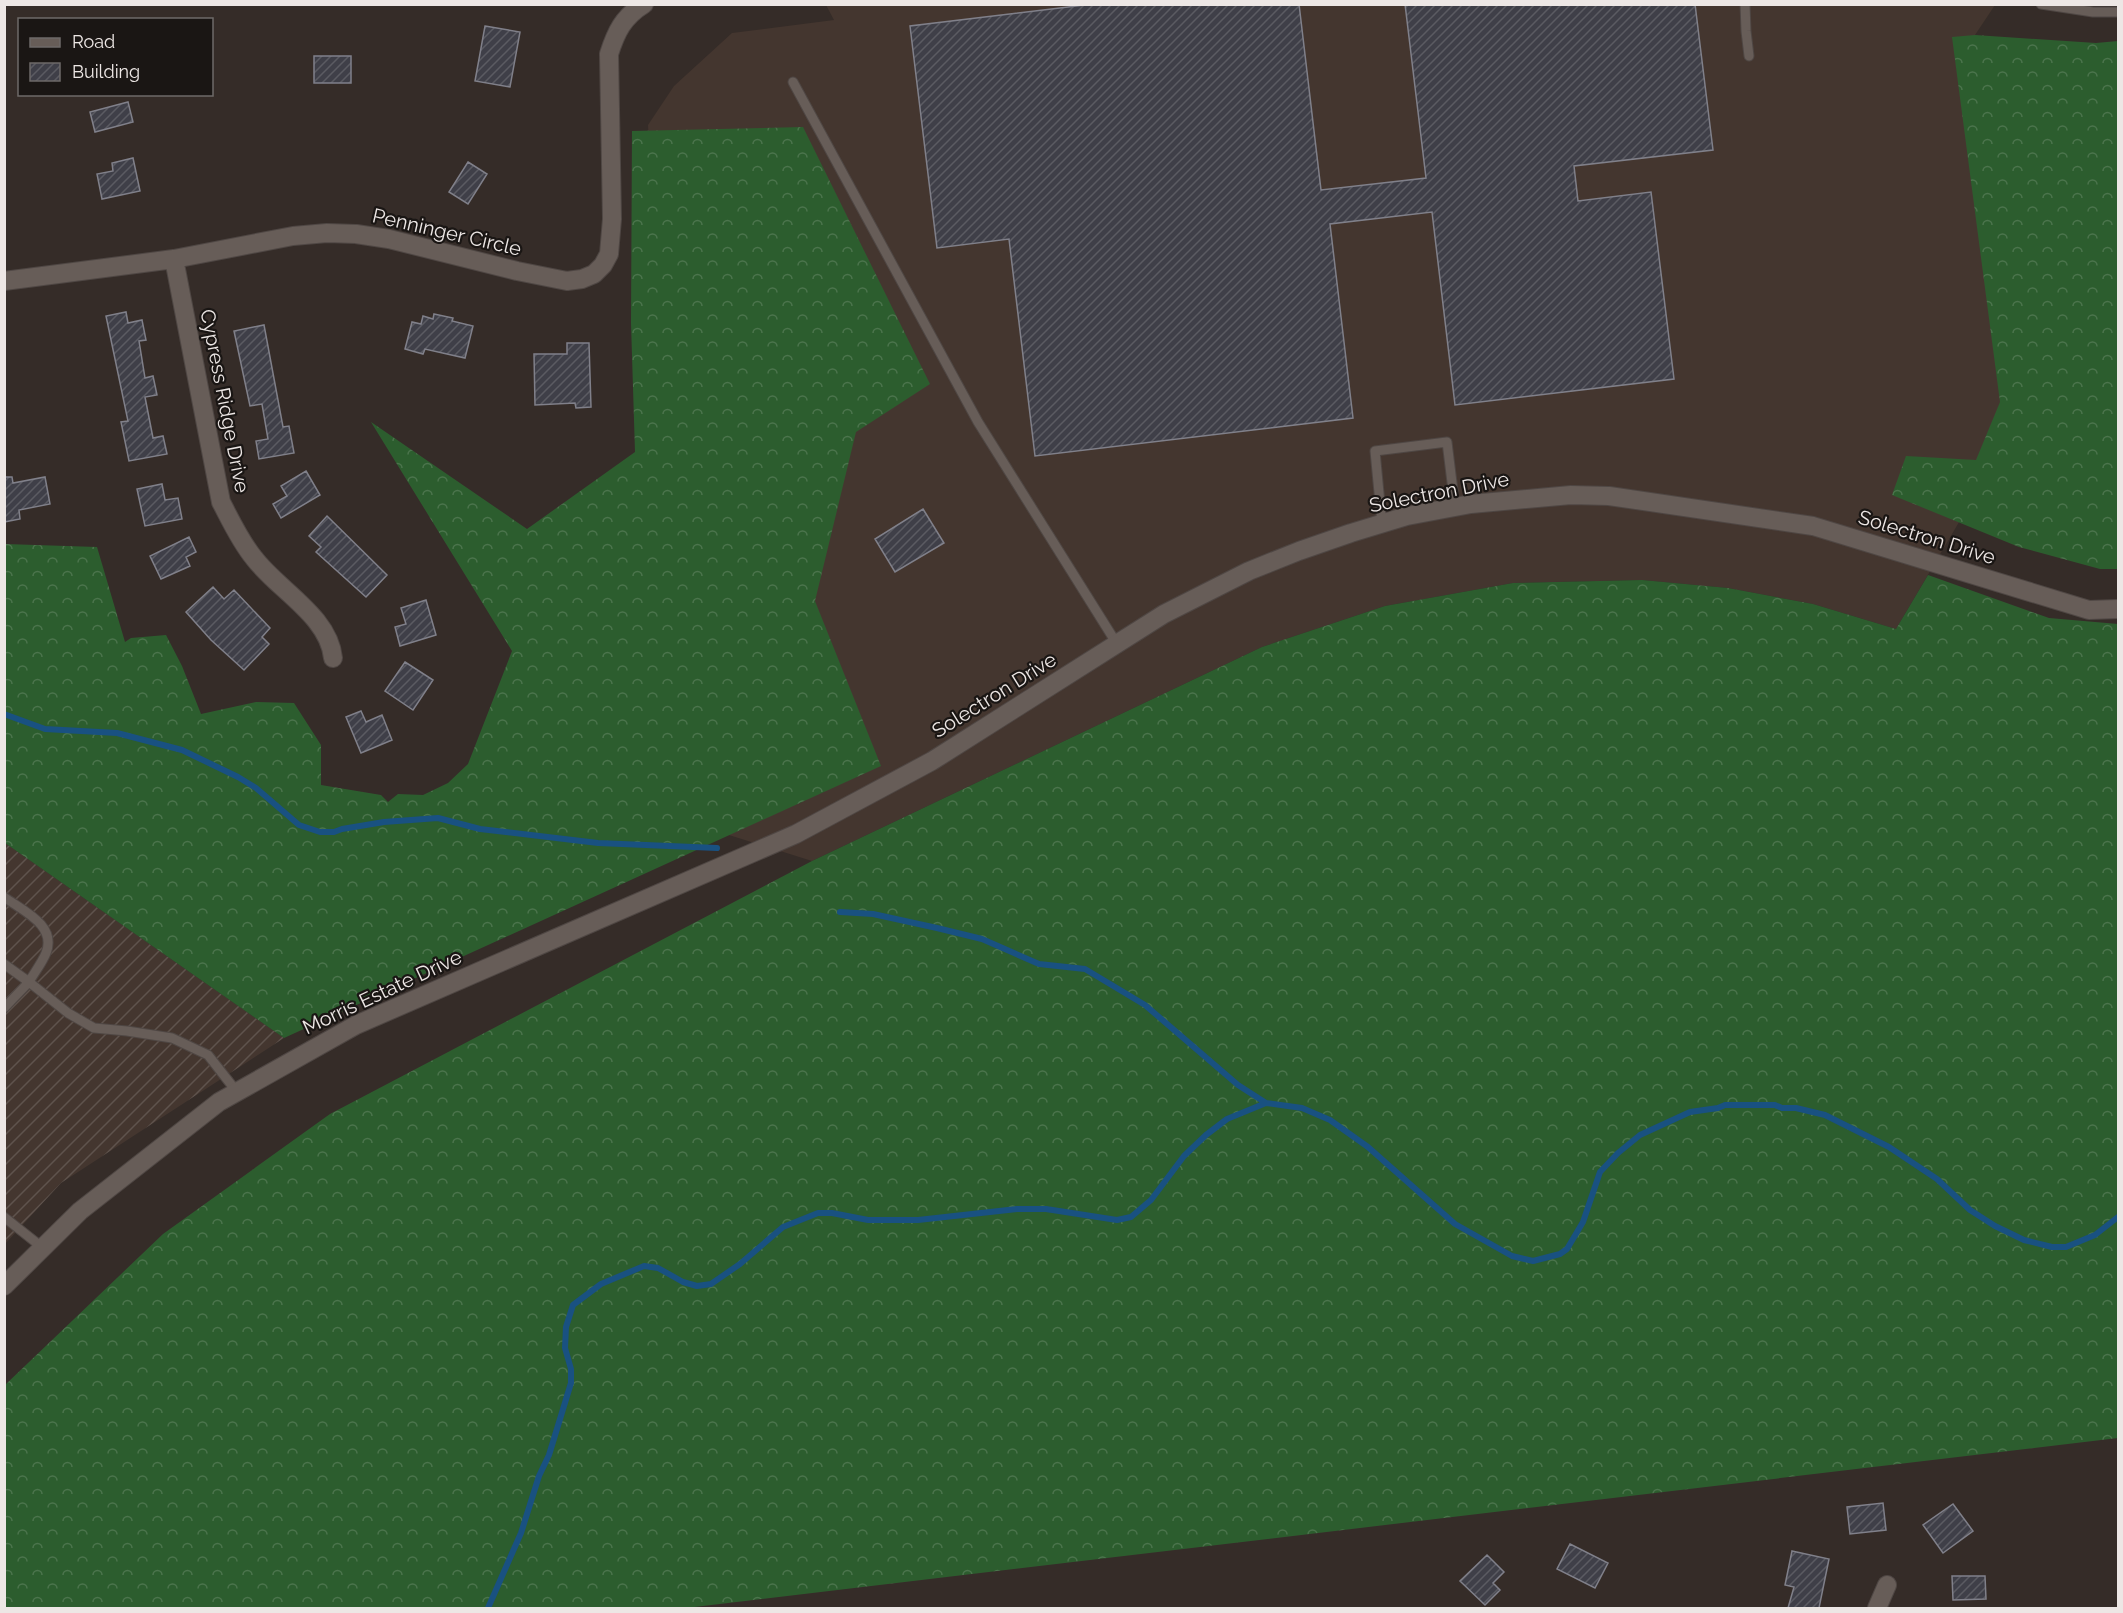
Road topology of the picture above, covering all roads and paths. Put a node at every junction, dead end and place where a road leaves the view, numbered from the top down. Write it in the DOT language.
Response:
graph roads {
  1 [pos="644,4"];
  2 [pos="1745,4"];
  3 [pos="2041,4"];
  4 [pos="2118,12"];
  5 [pos="1749,56"];
  6 [pos="794,82"];
  7 [pos="174,259"];
  8 [pos="4,281"];
  9 [pos="1455,507"];
  10 [pos="1382,524"];
  11 [pos="2118,609"];
  12 [pos="1117,644"];
  13 [pos="333,658"];
  14 [pos="796,834"];
  15 [pos="4,897"];
  16 [pos="4,964"];
  17 [pos="29,982"];
  18 [pos="4,1008"];
  19 [pos="237,1092"];
  20 [pos="4,1217"];
  21 [pos="43,1248"];
  22 [pos="4,1286"];
  23 [pos="1887,1585"];
  24 [pos="1877,1608"];
  1 -- 7 [label="street, Penninger Circle"];
  2 -- 5 [label="lane"];
  3 -- 4 [label="lane"];
  6 -- 12 [label="lane"];
  7 -- 8 [label="street, Penninger Circle"];
  7 -- 13 [label="street, Cypress Ridge Drive"];
  9 -- 10 [label="street, Solectron Drive"];
  9 -- 10 [label="lane"];
  9 -- 11 [label="street, Solectron Drive"];
  10 -- 12 [label="street, Solectron Drive"];
  12 -- 14 [label="street, Solectron Drive"];
  14 -- 19 [label="street, Morris Estate Drive"];
  15 -- 17 [label="lane"];
  16 -- 17 [label="lane"];
  17 -- 18 [label="lane"];
  17 -- 19 [label="lane"];
  19 -- 21 [label="street, Morris Estate Drive"];
  20 -- 21 [label="lane"];
  21 -- 22 [label="street, Morris Estate Drive"];
  23 -- 24 [label="street"];
}
